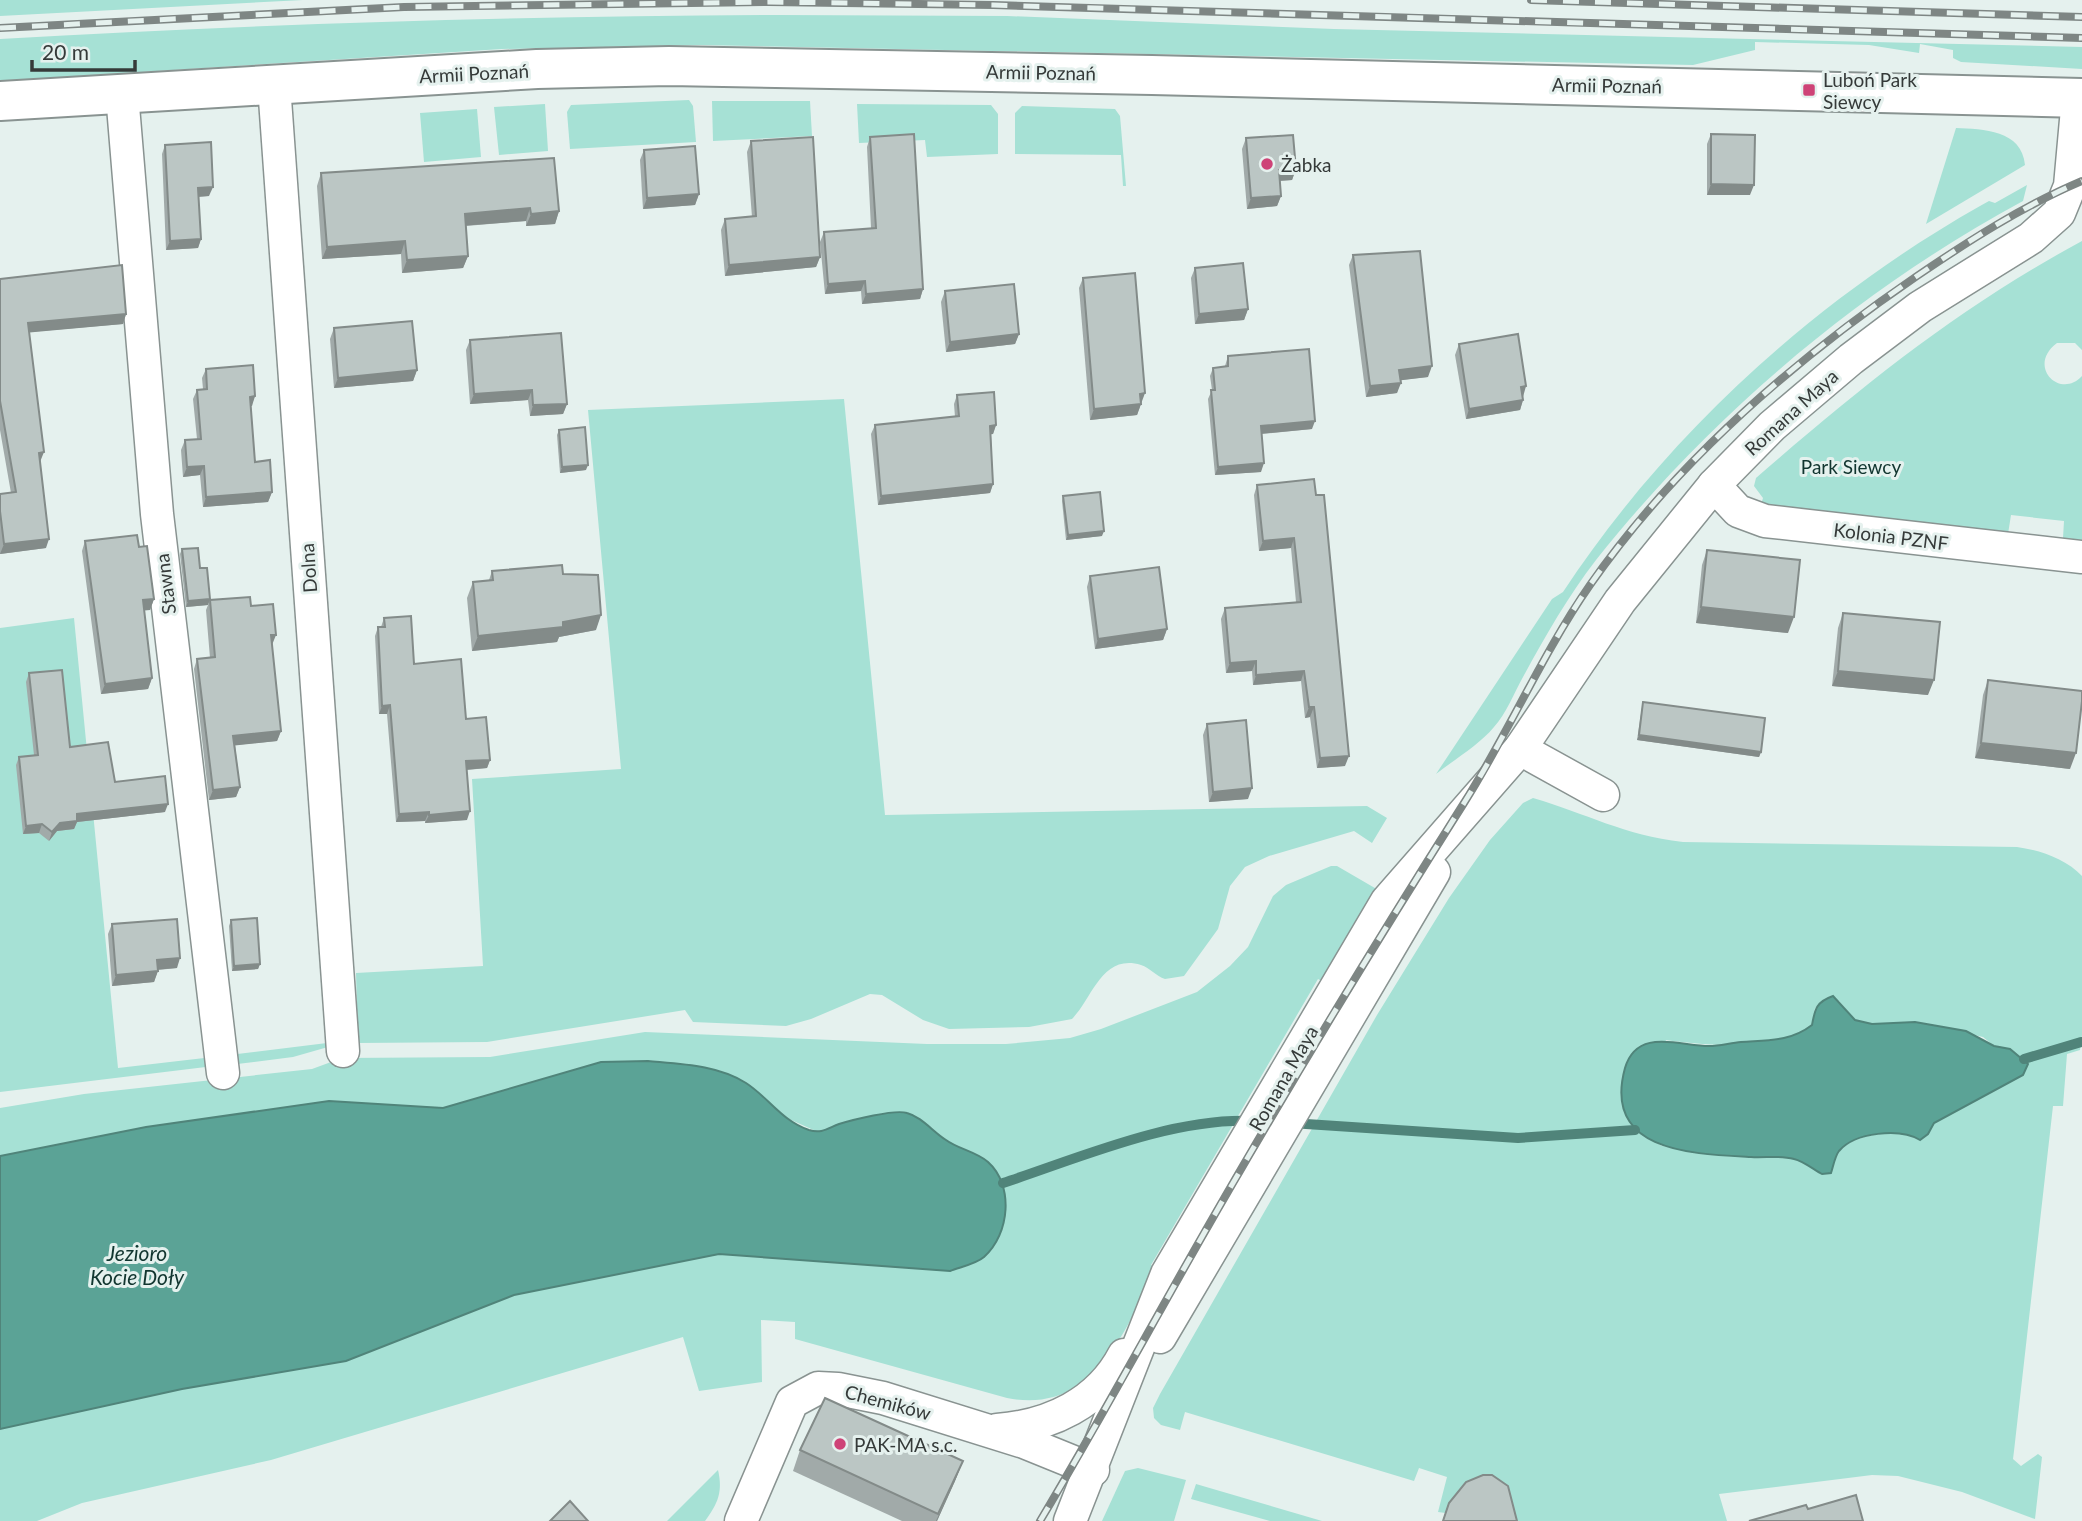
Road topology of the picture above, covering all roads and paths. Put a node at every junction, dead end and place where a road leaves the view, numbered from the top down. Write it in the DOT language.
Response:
graph roads {
  1 [pos="274,85"];
  2 [pos="122,94"];
  3 [pos="2080,98"];
  4 [pos="0,101"];
  5 [pos="1714,485"];
  6 [pos="2082,557"];
  7 [pos="1514,757"];
  8 [pos="1603,795"];
  9 [pos="343,1051"];
  10 [pos="223,1073"];
  11 [pos="1201,1240"];
  12 [pos="1167,1274"];
  13 [pos="1110,1425"];
  14 [pos="989,1431"];
  15 [pos="1093,1470"];
  16 [pos="741,1521"];
  17 [pos="1070,1521"];
  1 -- 2 [label="main road, Armii Poznań"];
  1 -- 3 [label="main road, Armii Poznań"];
  1 -- 9 [label="street, Dolna"];
  2 -- 4 [label="main road, Armii Poznań"];
  2 -- 10 [label="street, Stawna"];
  3 -- 5 [label="street, Romana Maya"];
  5 -- 6 [label="street, Kolonia PZNF"];
  5 -- 7 [label="street, Romana Maya"];
  7 -- 8 [label="street"];
  7 -- 11 [label="street, Romana Maya"];
  11 -- 12 [label="street, Romana Maya"];
  11 -- 13 [label="street, Romana Maya"];
  12 -- 13 [label="street, Romana Maya"];
  12 -- 14 [label="street, Chemików"];
  13 -- 15 [label="street, Romana Maya"];
  14 -- 15 [label="street, Chemików"];
  14 -- 16 [label="street, Chemików"];
  15 -- 17 [label="street, Romana Maya"];
}
